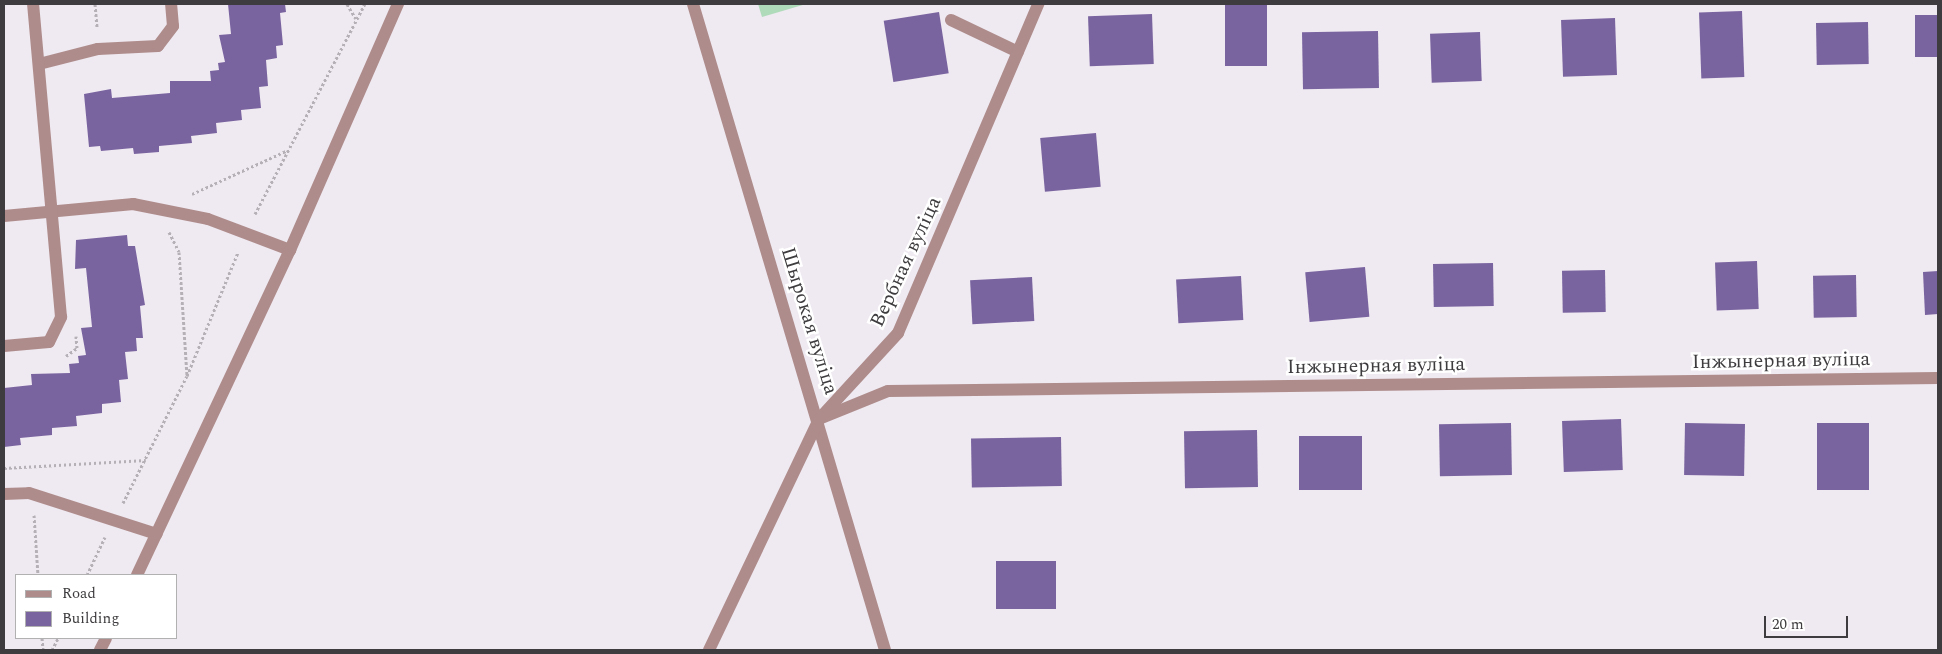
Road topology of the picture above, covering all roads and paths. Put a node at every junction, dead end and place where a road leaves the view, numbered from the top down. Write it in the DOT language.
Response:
graph roads {
  1 [pos="34,4"];
  2 [pos="171,4"];
  3 [pos="347,4"];
  4 [pos="364,4"];
  5 [pos="398,4"];
  6 [pos="693,4"];
  7 [pos="1038,4"];
  8 [pos="356,19"];
  9 [pos="951,20"];
  10 [pos="1018,52"];
  11 [pos="39,64"];
  12 [pos="287,151"];
  13 [pos="159,209"];
  14 [pos="52,212"];
  15 [pos="4,216"];
  16 [pos="246,231"];
  17 [pos="230,244"];
  18 [pos="290,250"];
  19 [pos="75,330"];
  20 [pos="4,346"];
  21 [pos="63,359"];
  22 [pos="187,376"];
  23 [pos="1938,378"];
  24 [pos="819,419"];
  25 [pos="146,460"];
  26 [pos="4,468"];
  27 [pos="4,494"];
  28 [pos="34,505"];
  29 [pos="115,518"];
  30 [pos="157,534"];
  31 [pos="38,574"];
  32 [pos="87,574"];
  33 [pos="137,574"];
  34 [pos="709,650"];
  35 [pos="885,650"];
  1 -- 11 [label="street"];
  2 -- 11 [label="street"];
  3 -- 8 [label="path"];
  4 -- 8 [label="path"];
  5 -- 18 [label="street"];
  6 -- 24 [label="street, Шырокая вуліца"];
  7 -- 10 [label="street, Вербная вуліца"];
  8 -- 12 [label="path"];
  9 -- 10 [label="street"];
  10 -- 24 [label="street, Вербная вуліца"];
  11 -- 14 [label="street"];
  12 -- 13 [label="path"];
  12 -- 16 [label="path"];
  13 -- 14 [label="street"];
  13 -- 16 [label="street"];
  13 -- 22 [label="path"];
  14 -- 15 [label="street"];
  14 -- 20 [label="street"];
  16 -- 18 [label="street"];
  17 -- 22 [label="path"];
  18 -- 30 [label="street"];
  19 -- 21 [label="path"];
  22 -- 25 [label="path"];
  23 -- 24 [label="street, Інжынерная вуліца"];
  24 -- 34 [label="street, Вербная вуліца"];
  24 -- 35 [label="street, Шырокая вуліца"];
  25 -- 26 [label="path"];
  25 -- 29 [label="path"];
  27 -- 29 [label="street"];
  28 -- 31 [label="path"];
  29 -- 30 [label="street"];
  29 -- 32 [label="path"];
  30 -- 33 [label="street"];
}
